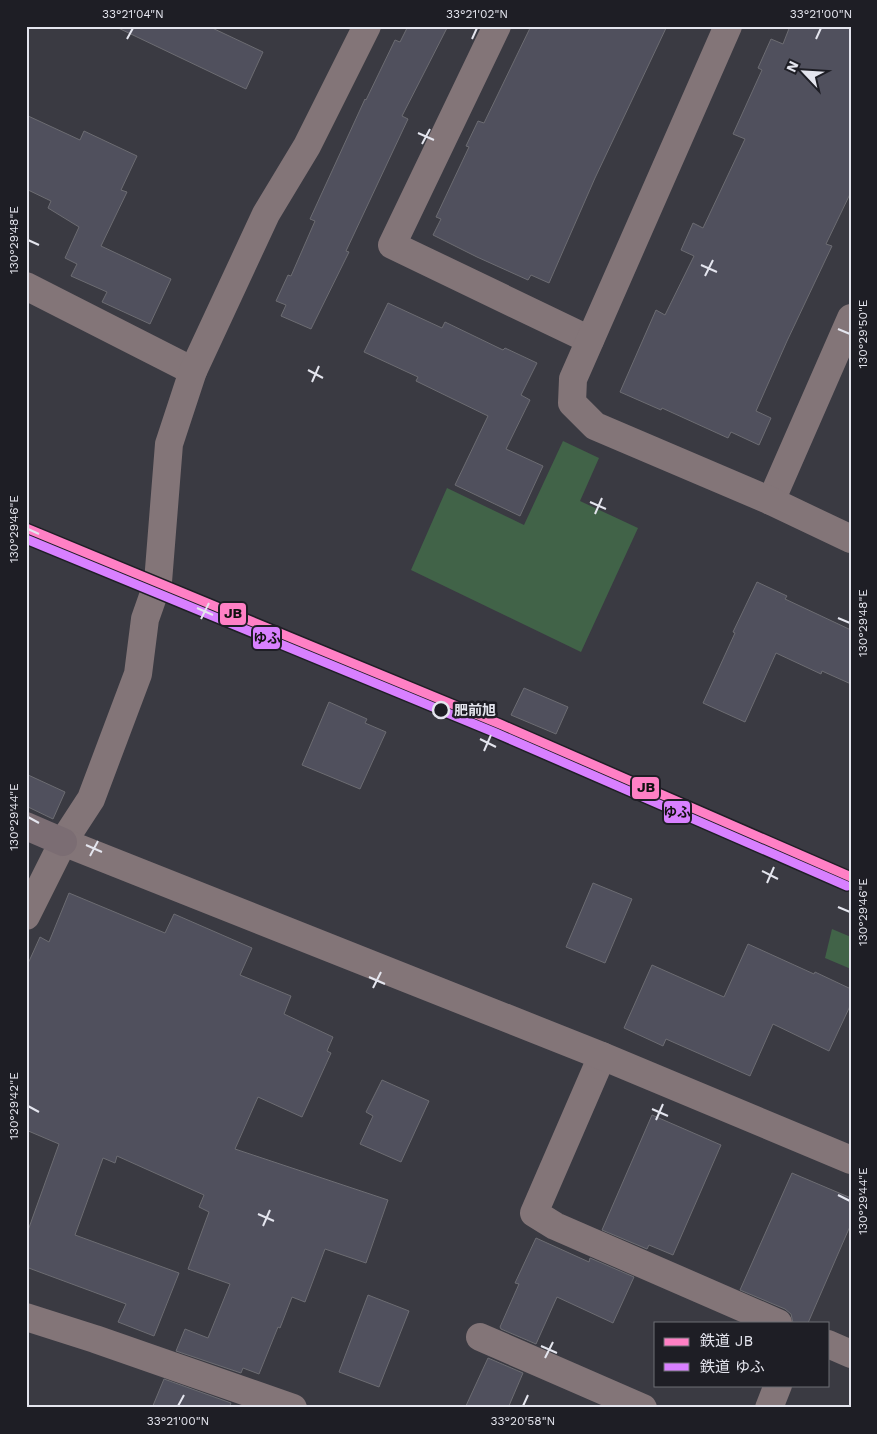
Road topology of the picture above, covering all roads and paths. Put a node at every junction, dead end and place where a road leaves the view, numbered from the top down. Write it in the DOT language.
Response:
graph roads {
  1 [pos="366,26"];
  2 [pos="497,26"];
  3 [pos="728,26"];
  4 [pos="26,286"];
  5 [pos="851,318"];
  6 [pos="590,340"];
  7 [pos="193,371"];
  8 [pos="771,502"];
  9 [pos="851,538"];
  10 [pos="26,826"];
  11 [pos="63,842"];
  12 [pos="26,916"];
  13 [pos="602,1056"];
  14 [pos="851,1160"];
  15 [pos="26,1317"];
  16 [pos="776,1322"];
  17 [pos="480,1336"];
  18 [pos="830,1345"];
  19 [pos="851,1354"];
  20 [pos="778,1386"];
  21 [pos="293,1408"];
  22 [pos="643,1408"];
  23 [pos="769,1408"];
  1 -- 7 [label="street"];
  2 -- 6 [label="street"];
  3 -- 6 [label="street"];
  4 -- 7 [label="street"];
  5 -- 8 [label="street"];
  6 -- 8 [label="street"];
  7 -- 11 [label="street"];
  8 -- 9 [label="street"];
  10 -- 11 [label="main road"];
  11 -- 12 [label="street"];
  11 -- 13 [label="street"];
  13 -- 14 [label="street"];
  13 -- 16 [label="street"];
  15 -- 21 [label="street"];
  17 -- 22 [label="street"];
  18 -- 19 [label="street"];
  20 -- 23 [label="street"];
}
